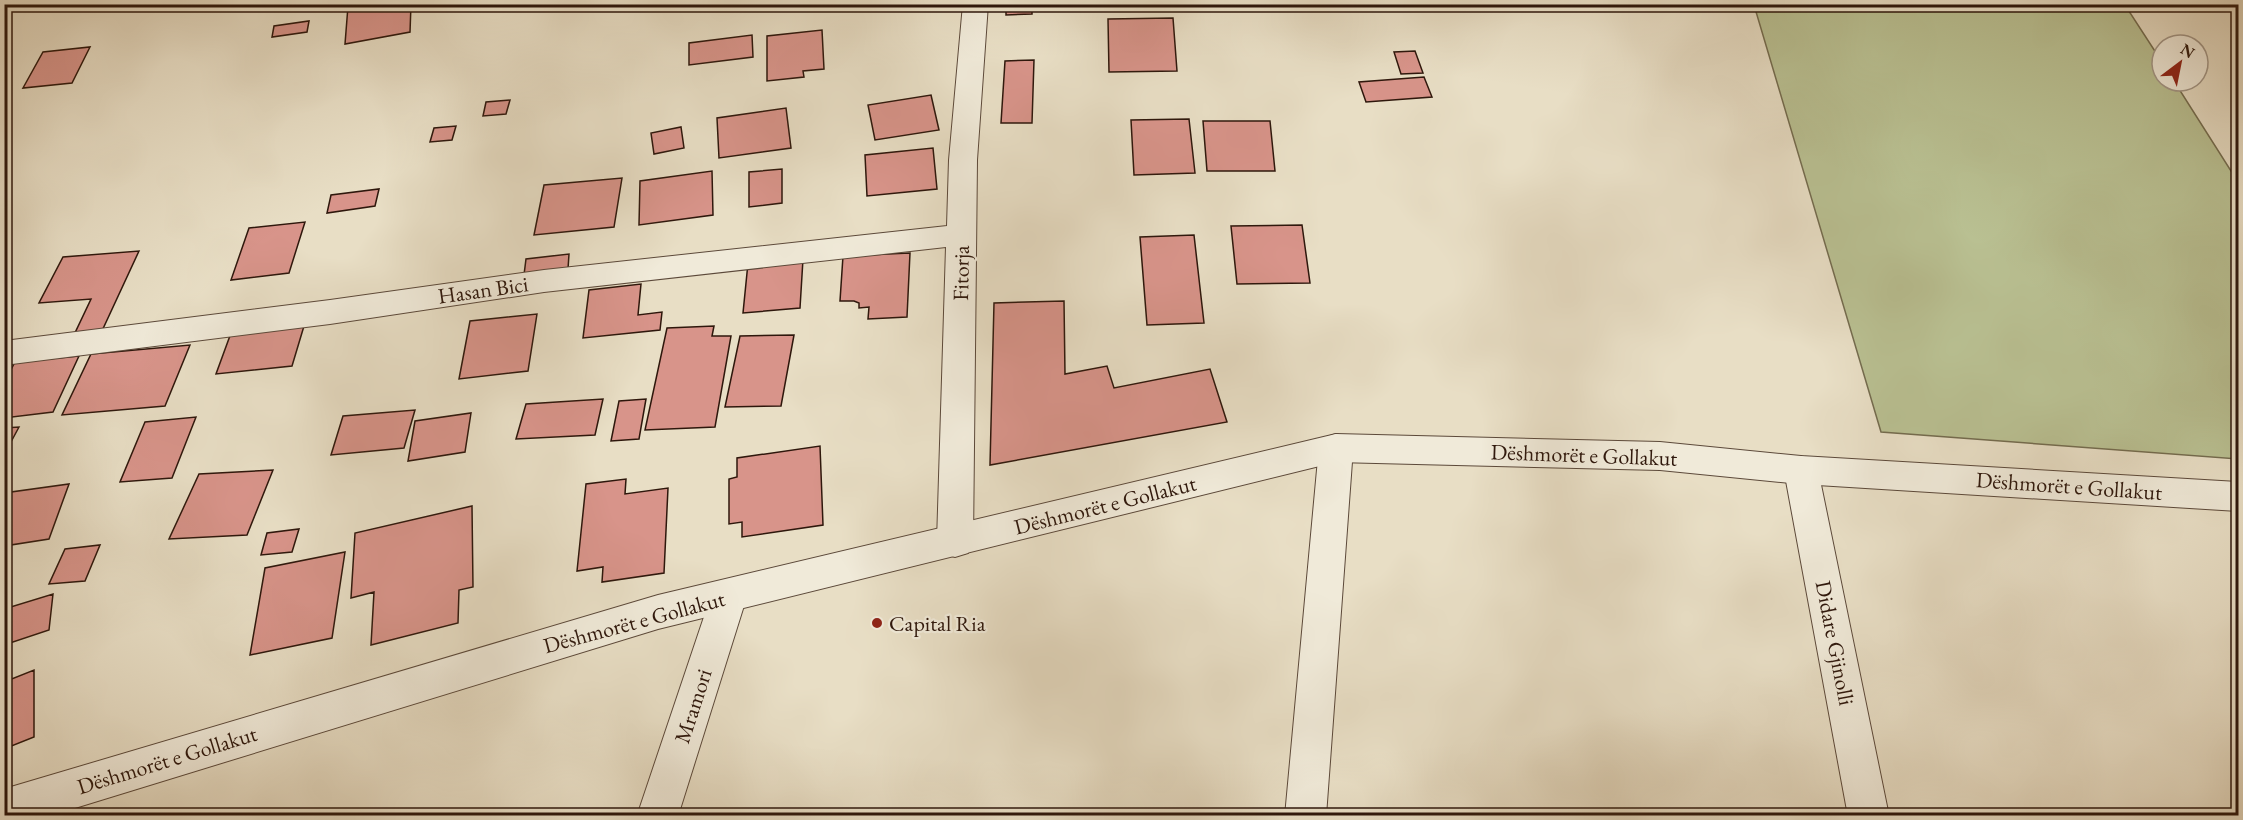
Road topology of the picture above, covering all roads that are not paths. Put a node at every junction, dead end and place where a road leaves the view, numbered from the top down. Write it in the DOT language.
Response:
graph roads {
  1 [pos="976,4"];
  2 [pos="962,235"];
  3 [pos="4,353"];
  4 [pos="1336,448"];
  5 [pos="1801,470"];
  6 [pos="2238,497"];
  7 [pos="955,542"];
  8 [pos="729,596"];
  9 [pos="4,809"];
  10 [pos="657,816"];
  11 [pos="1305,816"];
  12 [pos="1869,816"];
  1 -- 2 [label="street, Fitorja"];
  2 -- 3 [label="street, Hasan Bici"];
  2 -- 7 [label="street, Fitorja"];
  4 -- 5 [label="street, Dëshmorët e Gollakut"];
  4 -- 7 [label="street, Dëshmorët e Gollakut"];
  4 -- 11 [label="street"];
  5 -- 6 [label="street, Dëshmorët e Gollakut"];
  5 -- 12 [label="street, Didare Gjinolli"];
  7 -- 8 [label="street, Dëshmorët e Gollakut"];
  8 -- 9 [label="street, Dëshmorët e Gollakut"];
  8 -- 10 [label="street, Mramori"];
}
